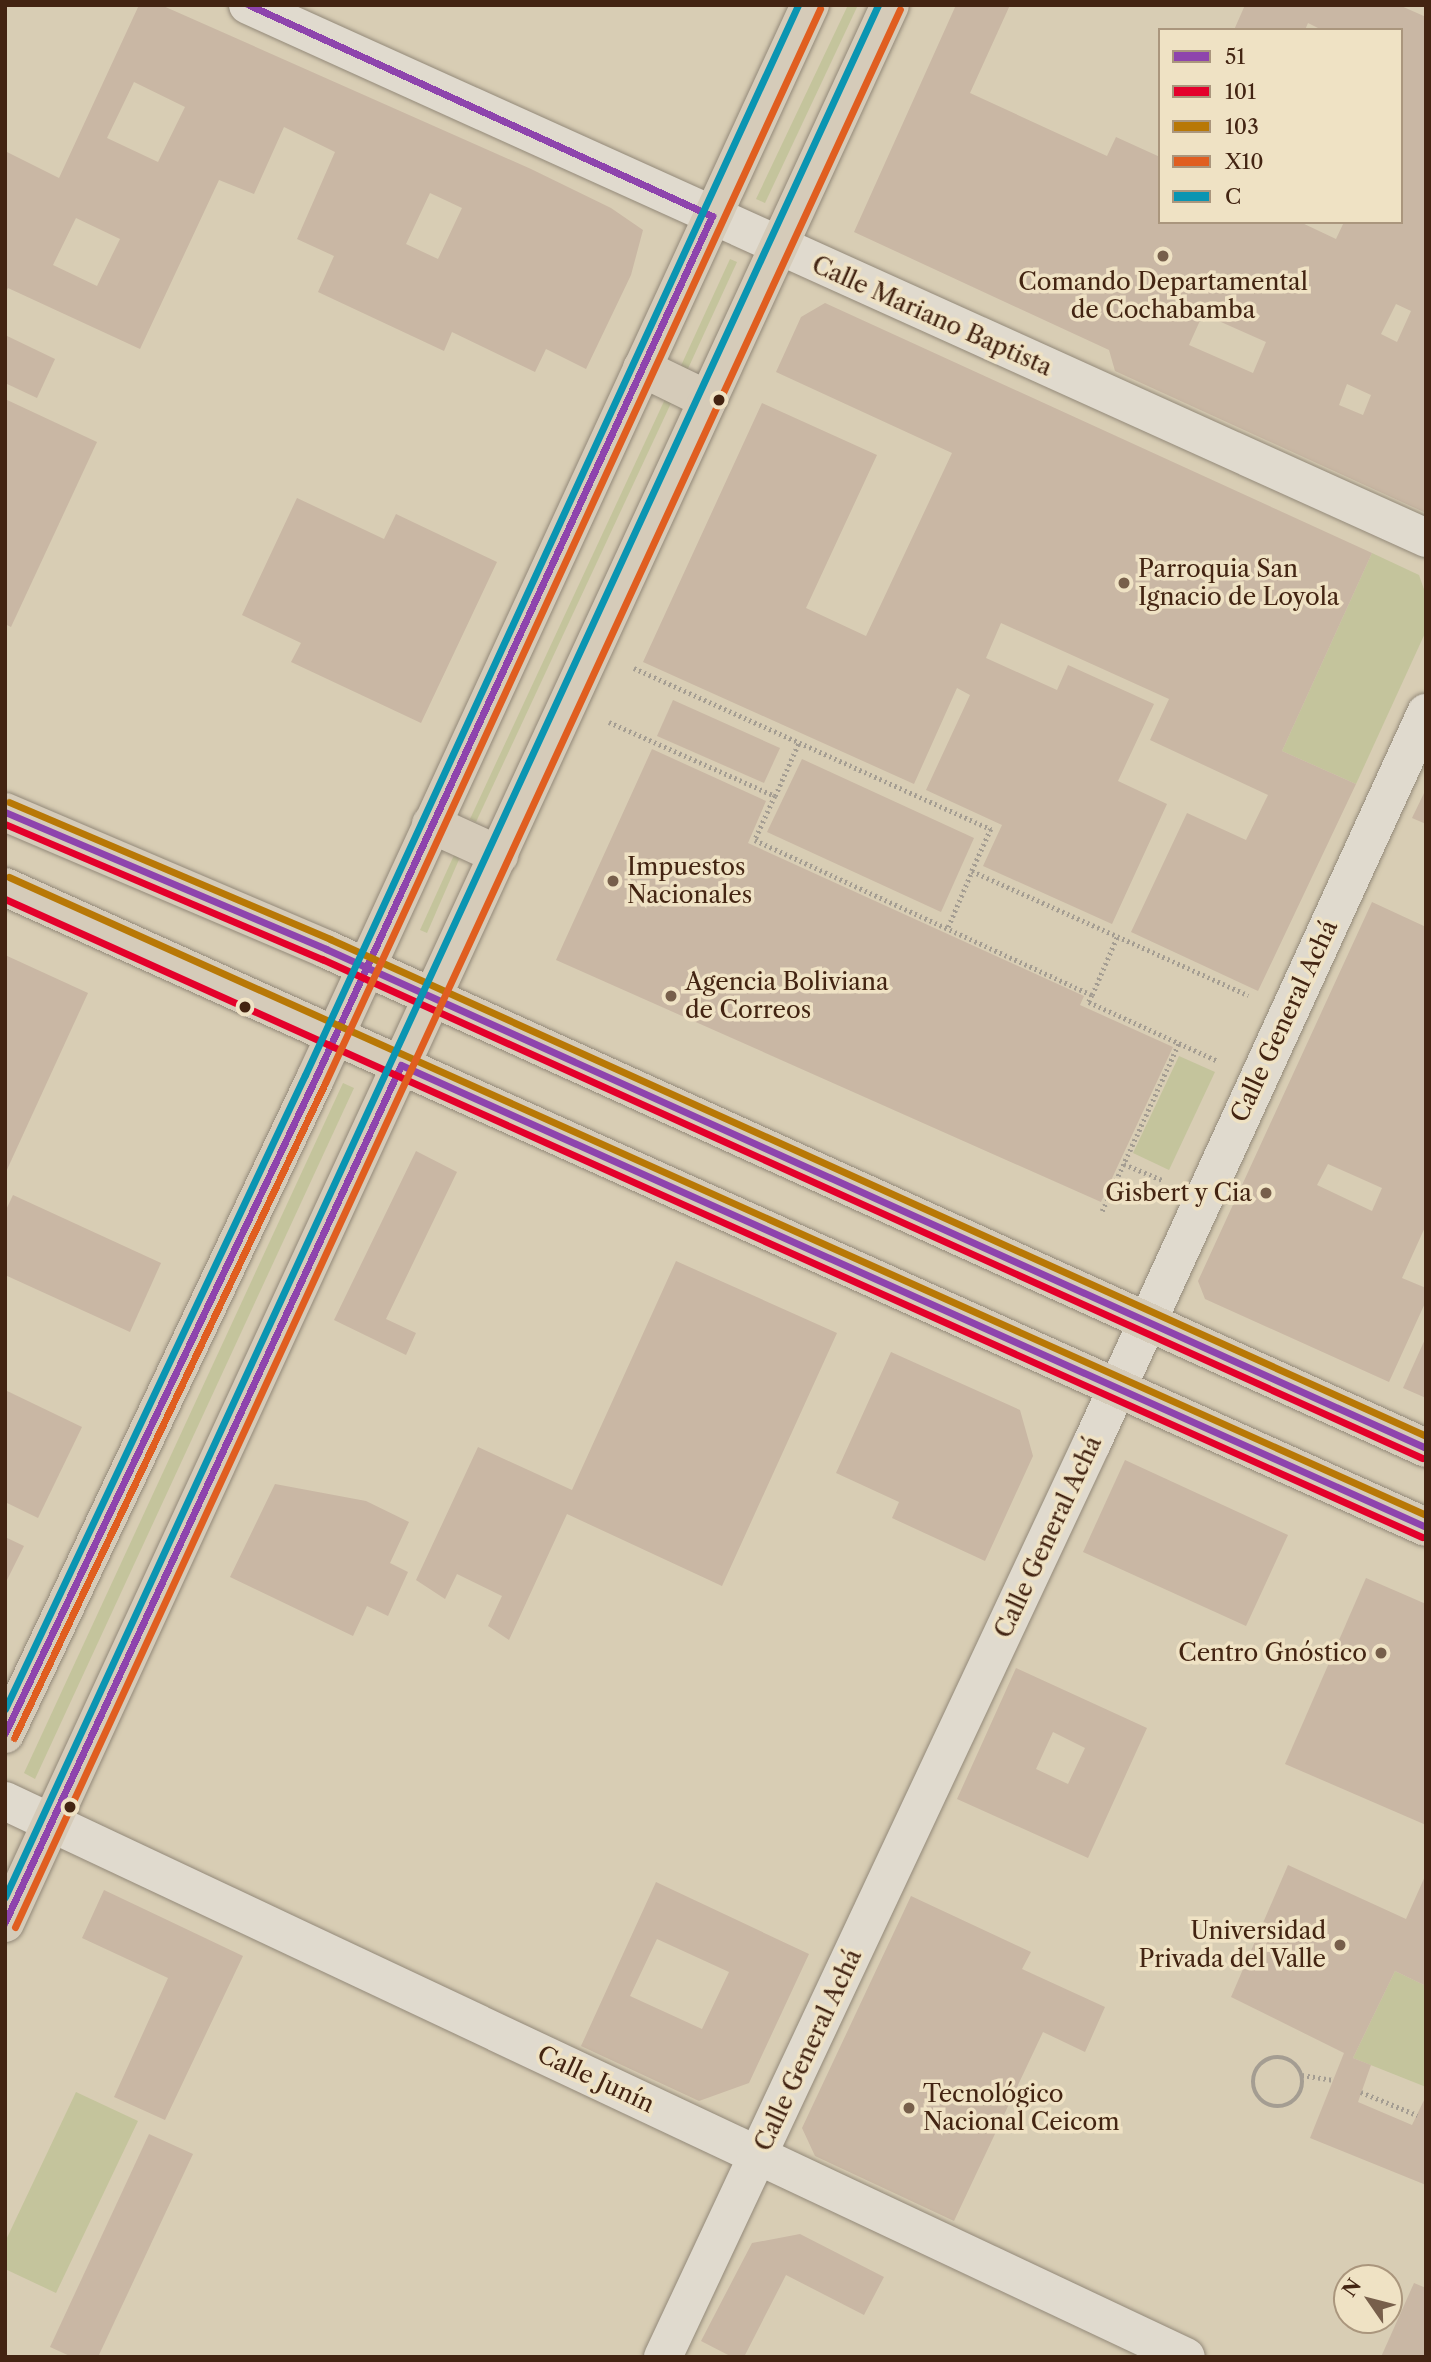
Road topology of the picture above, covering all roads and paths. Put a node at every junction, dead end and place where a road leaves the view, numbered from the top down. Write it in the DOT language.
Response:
graph roads {
  1 [pos="248,5"];
  2 [pos="810,5"];
  3 [pos="890,5"];
  4 [pos="712,216"];
  5 [pos="778,247"];
  6 [pos="642,368"];
  7 [pos="708,400"];
  8 [pos="1426,538"];
  9 [pos="679,688"];
  10 [pos="1426,713"];
  11 [pos="799,742"];
  12 [pos="654,743"];
  13 [pos="775,796"];
  14 [pos="5,811"];
  15 [pos="431,824"];
  16 [pos="499,855"];
  17 [pos="972,871"];
  18 [pos="5,887"];
  19 [pos="948,928"];
  20 [pos="1117,937"];
  21 [pos="365,967"];
  22 [pos="1092,995"];
  23 [pos="1246,995"];
  24 [pos="433,999"];
  25 [pos="335,1035"];
  26 [pos="401,1065"];
  27 [pos="1124,1164"];
  28 [pos="1175,1186"];
  29 [pos="1102,1211"];
  30 [pos="1146,1320"];
  31 [pos="1116,1389"];
  32 [pos="1426,1448"];
  33 [pos="1426,1527"];
  34 [pos="5,1734"];
  35 [pos="5,1801"];
  36 [pos="51,1824"];
  37 [pos="5,1923"];
  38 [pos="1302,2075"];
  39 [pos="1333,2080"];
  40 [pos="1361,2092"];
  41 [pos="1417,2115"];
  42 [pos="760,2155"];
  43 [pos="663,2357"];
  44 [pos="1186,2357"];
  1 -- 4 [label="street, Calle Mariano Baptista"];
  2 -- 4 [label="main road"];
  3 -- 5 [label="main road"];
  4 -- 5 [label="street, Calle Mariano Baptista"];
  4 -- 6 [label="main road"];
  5 -- 7 [label="main road"];
  5 -- 8 [label="street, Calle Mariano Baptista"];
  6 -- 7 [label="main road"];
  6 -- 15 [label="main road"];
  7 -- 16 [label="main road"];
  9 -- 11 [label="path"];
  10 -- 30 [label="street, Calle General Achá"];
  11 -- 13 [label="path"];
  11 -- 17 [label="path"];
  12 -- 13 [label="path"];
  13 -- 19 [label="path"];
  14 -- 21 [label="main road"];
  15 -- 16 [label="main road"];
  15 -- 21 [label="main road"];
  16 -- 24 [label="main road"];
  17 -- 19 [label="path"];
  17 -- 20 [label="path"];
  18 -- 25 [label="main road"];
  19 -- 22 [label="path"];
  20 -- 22 [label="path"];
  20 -- 23 [label="path"];
  21 -- 24 [label="main road"];
  21 -- 25 [label="main road"];
  22 -- 27 [label="path"];
  24 -- 26 [label="main road"];
  24 -- 30 [label="main road"];
  25 -- 26 [label="main road"];
  25 -- 34 [label="main road"];
  26 -- 31 [label="main road"];
  26 -- 36 [label="main road"];
  27 -- 28 [label="path"];
  27 -- 29 [label="path"];
  30 -- 31 [label="street, Calle General Achá"];
  30 -- 32 [label="main road"];
  31 -- 33 [label="main road"];
  31 -- 42 [label="street, Calle General Achá"];
  35 -- 36 [label="street, Calle Junín"];
  36 -- 37 [label="main road"];
  36 -- 42 [label="street, Calle Junín"];
  38 -- 38 [label="path"];
  38 -- 39 [label="path"];
  40 -- 41 [label="path"];
  42 -- 43 [label="street, Calle General Achá"];
  42 -- 44 [label="street, Calle Junín"];
}
